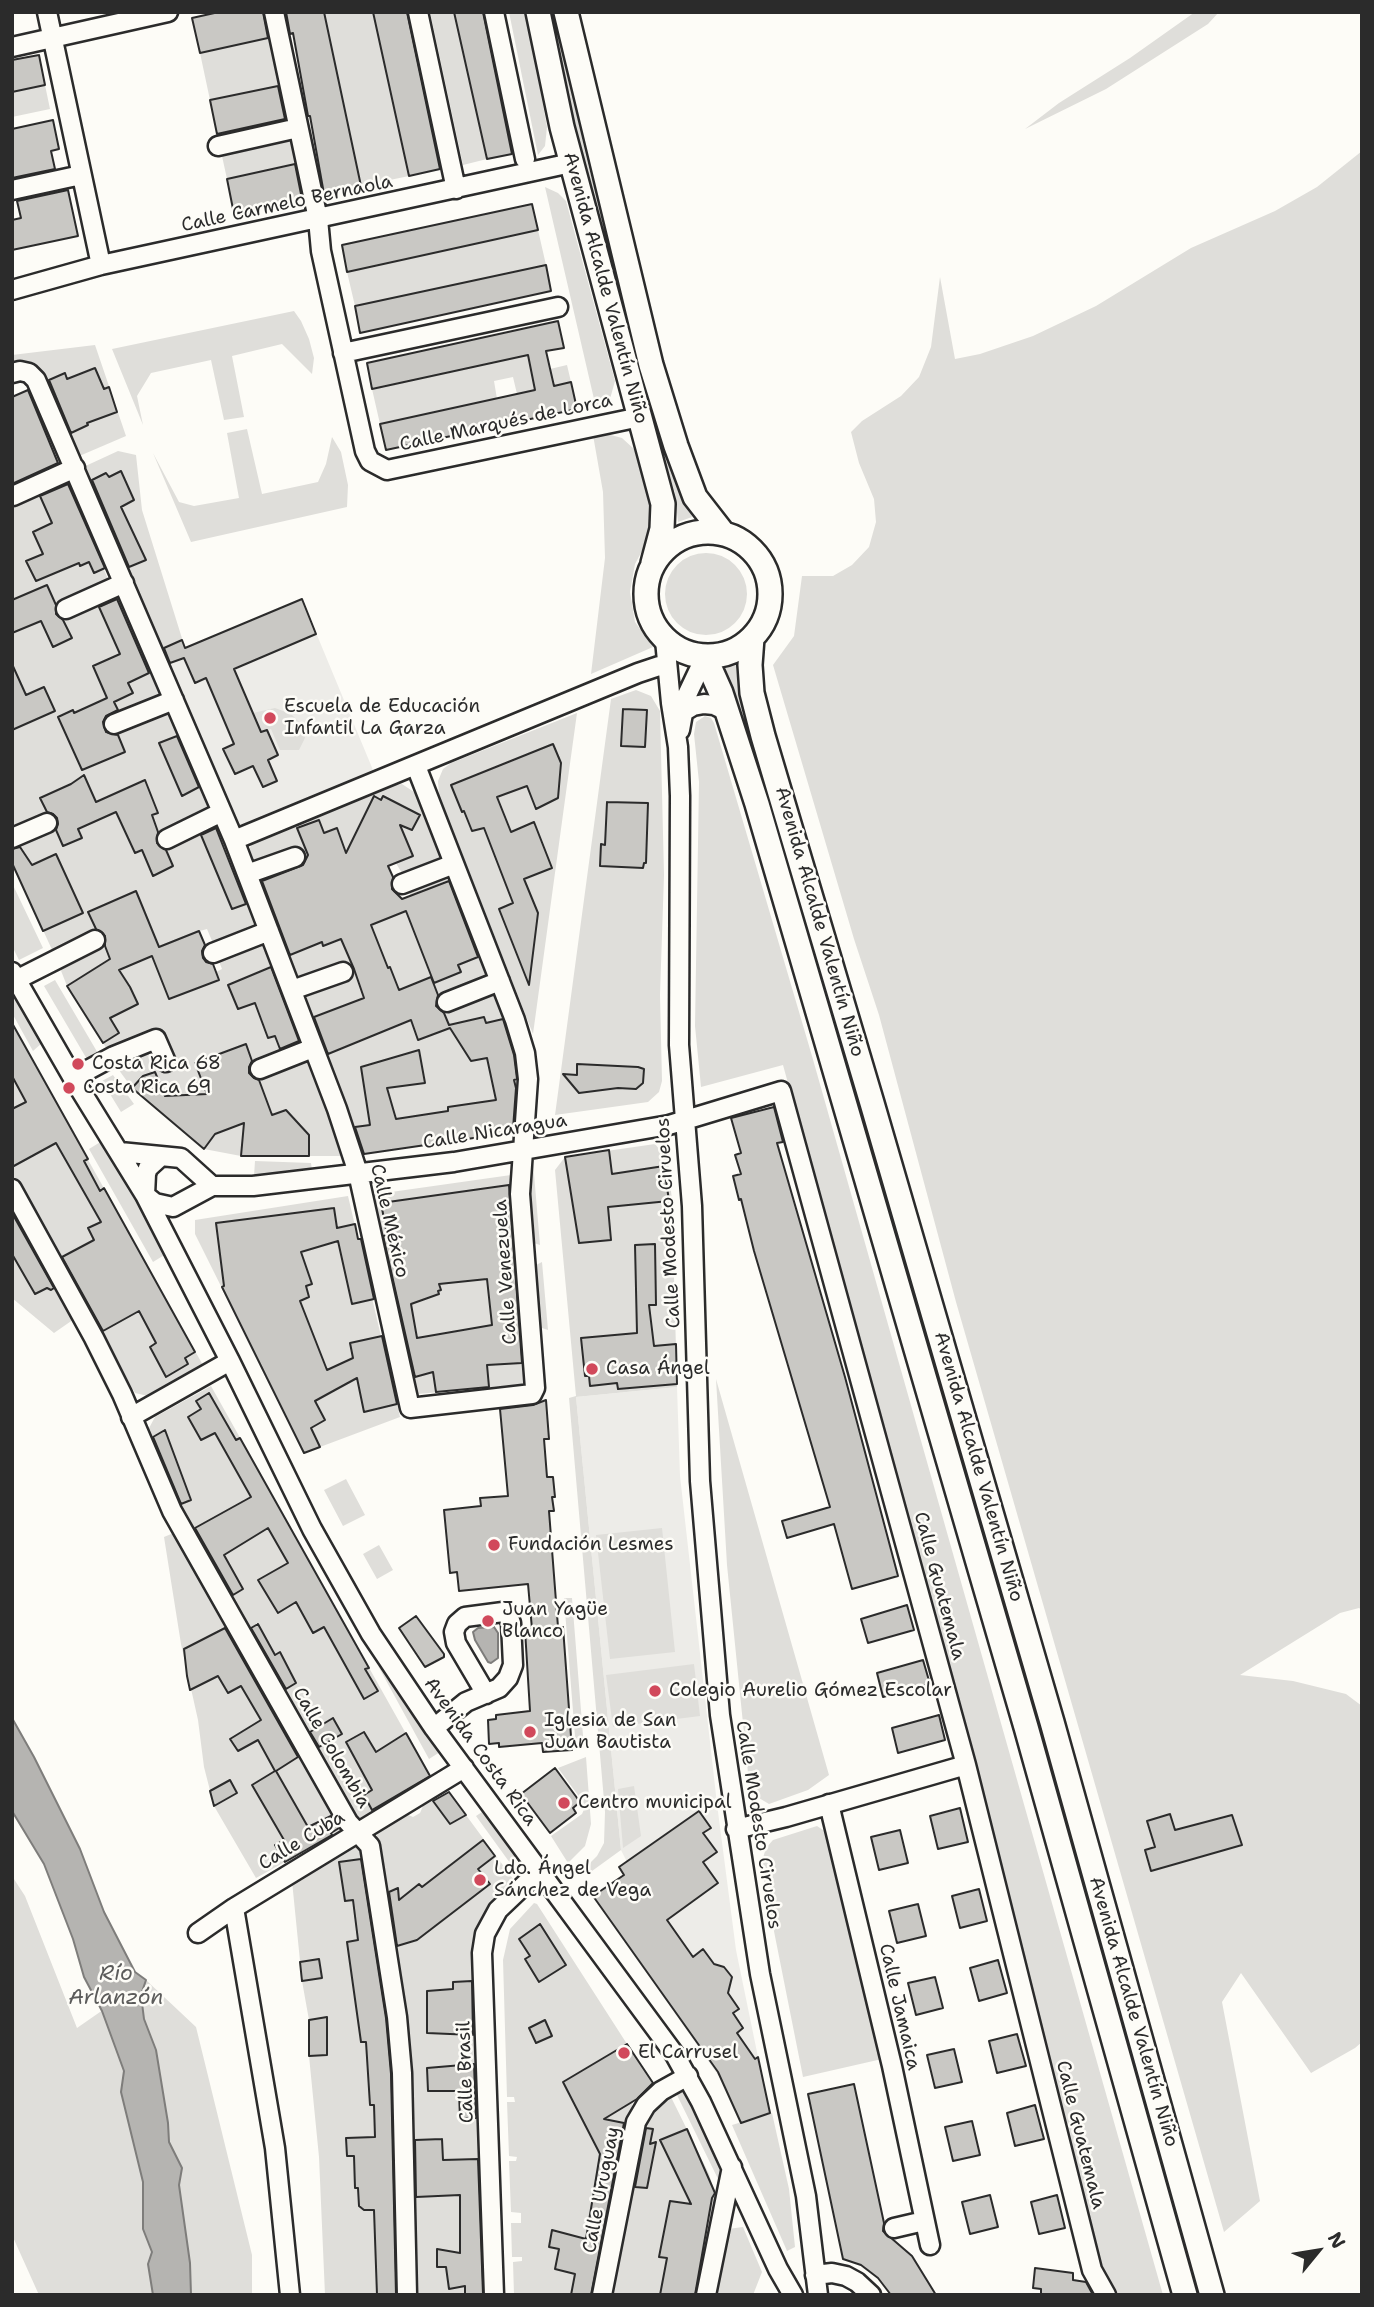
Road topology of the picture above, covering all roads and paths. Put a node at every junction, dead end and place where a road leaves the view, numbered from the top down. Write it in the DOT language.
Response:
graph roads {
  1 [pos="47,12"];
  2 [pos="167,12"];
  3 [pos="274,12"];
  4 [pos="418,12"];
  5 [pos="494,12"];
  6 [pos="538,12"];
  7 [pos="566,12"];
  8 [pos="52,38"];
  9 [pos="12,47"];
  10 [pos="299,128"];
  11 [pos="218,146"];
  12 [pos="525,159"];
  13 [pos="571,163"];
  14 [pos="81,175"];
  15 [pos="456,189"];
  16 [pos="12,190"];
  17 [pos="318,219"];
  18 [pos="101,265"];
  19 [pos="12,290"];
  20 [pos="558,307"];
  21 [pos="343,353"];
  22 [pos="21,373"];
  23 [pos="640,417"];
  24 [pos="75,468"];
  25 [pos="13,496"];
  26 [pos="723,533"];
  27 [pos="653,564"];
  28 [pos="124,583"];
  29 [pos="66,609"];
  30 [pos="752,638"];
  31 [pos="665,640"];
  32 [pos="705,657"];
  33 [pos="667,666"];
  34 [pos="174,700"];
  35 [pos="727,710"];
  36 [pos="683,712"];
  37 [pos="114,724"];
  38 [pos="678,747"];
  39 [pos="416,766"];
  40 [pos="222,812"];
  41 [pos="47,823"];
  42 [pos="12,838"];
  43 [pos="167,839"];
  44 [pos="234,840"];
  45 [pos="295,857"];
  46 [pos="454,864"];
  47 [pos="247,874"];
  48 [pos="402,884"];
  49 [pos="269,932"];
  50 [pos="95,940"];
  51 [pos="213,953"];
  52 [pos="343,972"];
  53 [pos="14,976"];
  54 [pos="500,981"];
  55 [pos="292,990"];
  56 [pos="447,1002"];
  57 [pos="313,1048"];
  58 [pos="166,1062"];
  59 [pos="260,1069"];
  60 [pos="73,1078"];
  61 [pos="781,1091"];
  62 [pos="685,1121"];
  63 [pos="524,1149"];
  64 [pos="120,1152"];
  65 [pos="160,1157"];
  66 [pos="358,1173"];
  67 [pos="196,1174"];
  68 [pos="212,1186"];
  69 [pos="12,1189"];
  70 [pos="145,1195"];
  71 [pos="192,1195"];
  72 [pos="173,1207"];
  73 [pos="171,1244"];
  74 [pos="230,1361"];
  75 [pos="410,1408"];
  76 [pos="131,1417"];
  77 [pos="486,1694"];
  78 [pos="434,1728"];
  79 [pos="966,1765"];
  80 [pos="464,1768"];
  81 [pos="829,1804"];
  82 [pos="736,1829"];
  83 [pos="357,1832"];
  84 [pos="540,1870"];
  85 [pos="234,1908"];
  86 [pos="198,1933"];
  87 [pos="688,2076"];
  88 [pos="732,2167"];
  89 [pos="924,2221"];
  90 [pos="894,2228"];
  91 [pos="930,2245"];
  92 [pos="815,2275"];
  93 [pos="788,2292"];
  94 [pos="290,2295"];
  95 [pos="407,2295"];
  96 [pos="494,2295"];
  97 [pos="602,2295"];
  98 [pos="706,2295"];
  99 [pos="808,2295"];
  100 [pos="818,2295"];
  101 [pos="871,2295"];
  102 [pos="1105,2295"];
  103 [pos="1185,2295"];
  104 [pos="1212,2295"];
  1 -- 8 [label="street"];
  2 -- 8 [label="street"];
  3 -- 10 [label="street, Calle Marqués de Lorca"];
  4 -- 15 [label="street"];
  5 -- 12 [label="street"];
  6 -- 13 [label="street, Avenida Alcalde Valentín Niño"];
  7 -- 26 [label="street, Avenida Alcalde Valentín Niño"];
  8 -- 9 [label="street"];
  8 -- 14 [label="street"];
  10 -- 11 [label="street"];
  10 -- 17 [label="street, Calle Marqués de Lorca"];
  13 -- 15 [label="street, Calle Carmelo Bernaola"];
  13 -- 23 [label="street, Avenida Alcalde Valentín Niño"];
  14 -- 16 [label="street"];
  14 -- 18 [label="street"];
  15 -- 17 [label="street, Calle Carmelo Bernaola"];
  17 -- 18 [label="street, Calle Carmelo Bernaola"];
  17 -- 21 [label="street, Calle Marqués de Lorca"];
  18 -- 19 [label="street, Calle Carmelo Bernaola"];
  20 -- 21 [label="street"];
  21 -- 23 [label="street, Calle Marqués de Lorca"];
  22 -- 24 [label="street, Calle México"];
  23 -- 27 [label="street, Avenida Alcalde Valentín Niño"];
  24 -- 25 [label="street"];
  24 -- 28 [label="street, Calle México"];
  26 -- 27 [label="street"];
  26 -- 30 [label="street"];
  27 -- 31 [label="street"];
  28 -- 29 [label="street"];
  28 -- 34 [label="street, Calle México"];
  30 -- 32 [label="street"];
  30 -- 104 [label="street, Avenida Alcalde Valentín Niño"];
  31 -- 32 [label="street"];
  31 -- 33 [label="street, Calle Modesto Ciruelos"];
  32 -- 35 [label="street, Avenida Alcalde Valentín Niño"];
  32 -- 36 [label="street, Calle Modesto Ciruelos"];
  33 -- 38 [label="street, Calle Modesto Ciruelos"];
  33 -- 39 [label="street"];
  34 -- 37 [label="street"];
  34 -- 40 [label="street, Calle México"];
  35 -- 36 [label="street"];
  35 -- 103 [label="street, Avenida Alcalde Valentín Niño"];
  36 -- 38 [label="street, Calle Modesto Ciruelos"];
  38 -- 62 [label="street, Calle Modesto Ciruelos"];
  39 -- 44 [label="street"];
  39 -- 46 [label="street, Calle Venezuela"];
  40 -- 43 [label="street"];
  40 -- 44 [label="street, Calle México"];
  41 -- 42 [label="street"];
  44 -- 47 [label="street, Calle México"];
  45 -- 47 [label="street"];
  46 -- 48 [label="street"];
  46 -- 54 [label="street, Calle Venezuela"];
  47 -- 49 [label="street, Calle México"];
  49 -- 51 [label="street"];
  49 -- 55 [label="street, Calle México"];
  50 -- 53 [label="street, Avenida Costa Rica"];
  52 -- 55 [label="street"];
  53 -- 60 [label="street, Avenida Costa Rica"];
  54 -- 56 [label="street"];
  54 -- 63 [label="street, Calle Venezuela"];
  55 -- 57 [label="street, Calle México"];
  57 -- 59 [label="street"];
  57 -- 66 [label="street, Calle México"];
  58 -- 60 [label="street"];
  60 -- 64 [label="street, Avenida Costa Rica"];
  61 -- 62 [label="street, Calle Nicaragua"];
  61 -- 79 [label="street, Calle Guatemala"];
  62 -- 63 [label="street, Calle Nicaragua"];
  62 -- 82 [label="street, Calle Modesto Ciruelos"];
  63 -- 66 [label="street, Calle Nicaragua"];
  63 -- 75 [label="street, Calle Venezuela"];
  64 -- 65 [label="street"];
  64 -- 70 [label="street, Avenida Costa Rica"];
  65 -- 67 [label="street"];
  65 -- 70 [label="street"];
  66 -- 68 [label="street, Calle Nicaragua"];
  66 -- 75 [label="street, Calle México"];
  67 -- 68 [label="street"];
  67 -- 71 [label="street"];
  68 -- 71 [label="street, Calle Nicaragua"];
  69 -- 76 [label="street, Calle Colombia"];
  70 -- 72 [label="street"];
  70 -- 73 [label="street, Avenida Costa Rica"];
  71 -- 72 [label="street, Calle Nicaragua"];
  72 -- 73 [label="street, Avenida Costa Rica"];
  73 -- 74 [label="street, Avenida Costa Rica"];
  74 -- 76 [label="street"];
  74 -- 78 [label="street, Avenida Costa Rica"];
  76 -- 83 [label="street, Calle Colombia"];
  77 -- 77 [label="street"];
  77 -- 78 [label="street"];
  78 -- 80 [label="street, Avenida Costa Rica"];
  79 -- 81 [label="street"];
  79 -- 102 [label="street, Calle Guatemala"];
  80 -- 83 [label="street, Calle Cuba"];
  80 -- 84 [label="street, Avenida Costa Rica"];
  81 -- 82 [label="street"];
  81 -- 89 [label="street, Calle Jamaica"];
  82 -- 92 [label="street, Calle Modesto Ciruelos"];
  83 -- 85 [label="street, Calle Cuba"];
  83 -- 95 [label="street, Calle Colombia"];
  84 -- 87 [label="street, Avenida Costa Rica"];
  84 -- 96 [label="street, Calle Brasil"];
  85 -- 86 [label="street, Calle Cuba"];
  85 -- 94 [label="street"];
  87 -- 88 [label="street, Avenida Costa Rica"];
  87 -- 97 [label="street, Calle Uruguay"];
  88 -- 93 [label="street, Avenida Costa Rica"];
  88 -- 98 [label="street"];
  89 -- 90 [label="street"];
  89 -- 91 [label="street, Calle Jamaica"];
  92 -- 93 [label="street, Avenida Costa Rica"];
  92 -- 99 [label="street, Calle Modesto Ciruelos"];
  92 -- 100 [label="street, Calle Modesto Ciruelos"];
  92 -- 101 [label="street"];
}
